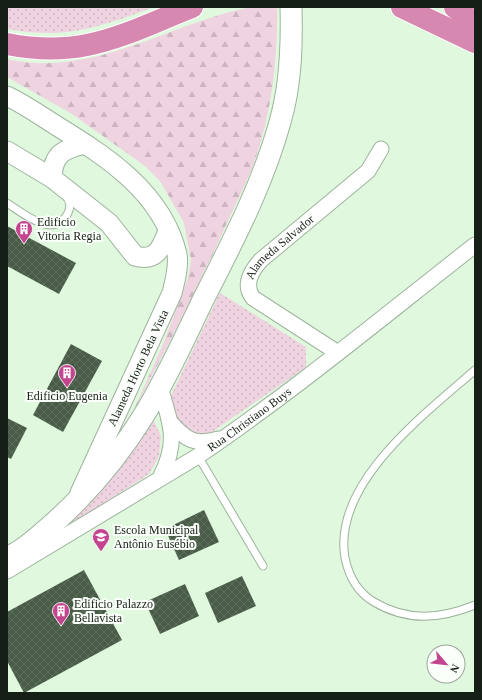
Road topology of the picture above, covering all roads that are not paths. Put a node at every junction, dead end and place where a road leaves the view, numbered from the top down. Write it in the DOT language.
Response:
graph roads {
  1 [pos="192,7"];
  2 [pos="291,7"];
  3 [pos="402,7"];
  4 [pos="455,7"];
  5 [pos="475,24"];
  6 [pos="475,42"];
  7 [pos="7,44"];
  8 [pos="7,96"];
  9 [pos="85,144"];
  10 [pos="381,149"];
  11 [pos="7,151"];
  12 [pos="52,178"];
  13 [pos="7,203"];
  14 [pos="168,231"];
  15 [pos="475,245"];
  16 [pos="338,353"];
  17 [pos="475,370"];
  18 [pos="160,387"];
  19 [pos="170,422"];
  20 [pos="225,438"];
  21 [pos="198,456"];
  22 [pos="160,478"];
  23 [pos="77,500"];
  24 [pos="8,561"];
  25 [pos="263,566"];
  26 [pos="475,605"];
  1 -- 7 [label="highway"];
  2 -- 18 [label="main road"];
  3 -- 6 [label="highway"];
  4 -- 5 [label="highway"];
  8 -- 9 [label="street, Alameda Horto Bela Vista"];
  9 -- 12 [label="street"];
  9 -- 14 [label="street, Alameda Horto Bela Vista"];
  10 -- 16 [label="street, Alameda Salvador"];
  11 -- 12 [label="street"];
  12 -- 13 [label="lane"];
  12 -- 14 [label="street"];
  14 -- 23 [label="street, Alameda Horto Bela Vista"];
  15 -- 16 [label="street, Rua Christiano Buys"];
  16 -- 20 [label="street, Rua Christiano Buys"];
  17 -- 26 [label="lane"];
  18 -- 19 [label="street"];
  18 -- 23 [label="main road"];
  19 -- 20 [label="street"];
  19 -- 22 [label="street"];
  20 -- 21 [label="street, Rua Christiano Buys"];
  21 -- 22 [label="street, Rua Christiano Buys"];
  21 -- 25 [label="lane"];
  22 -- 24 [label="street, Rua Christiano Buys"];
  23 -- 24 [label="main road"];
}
